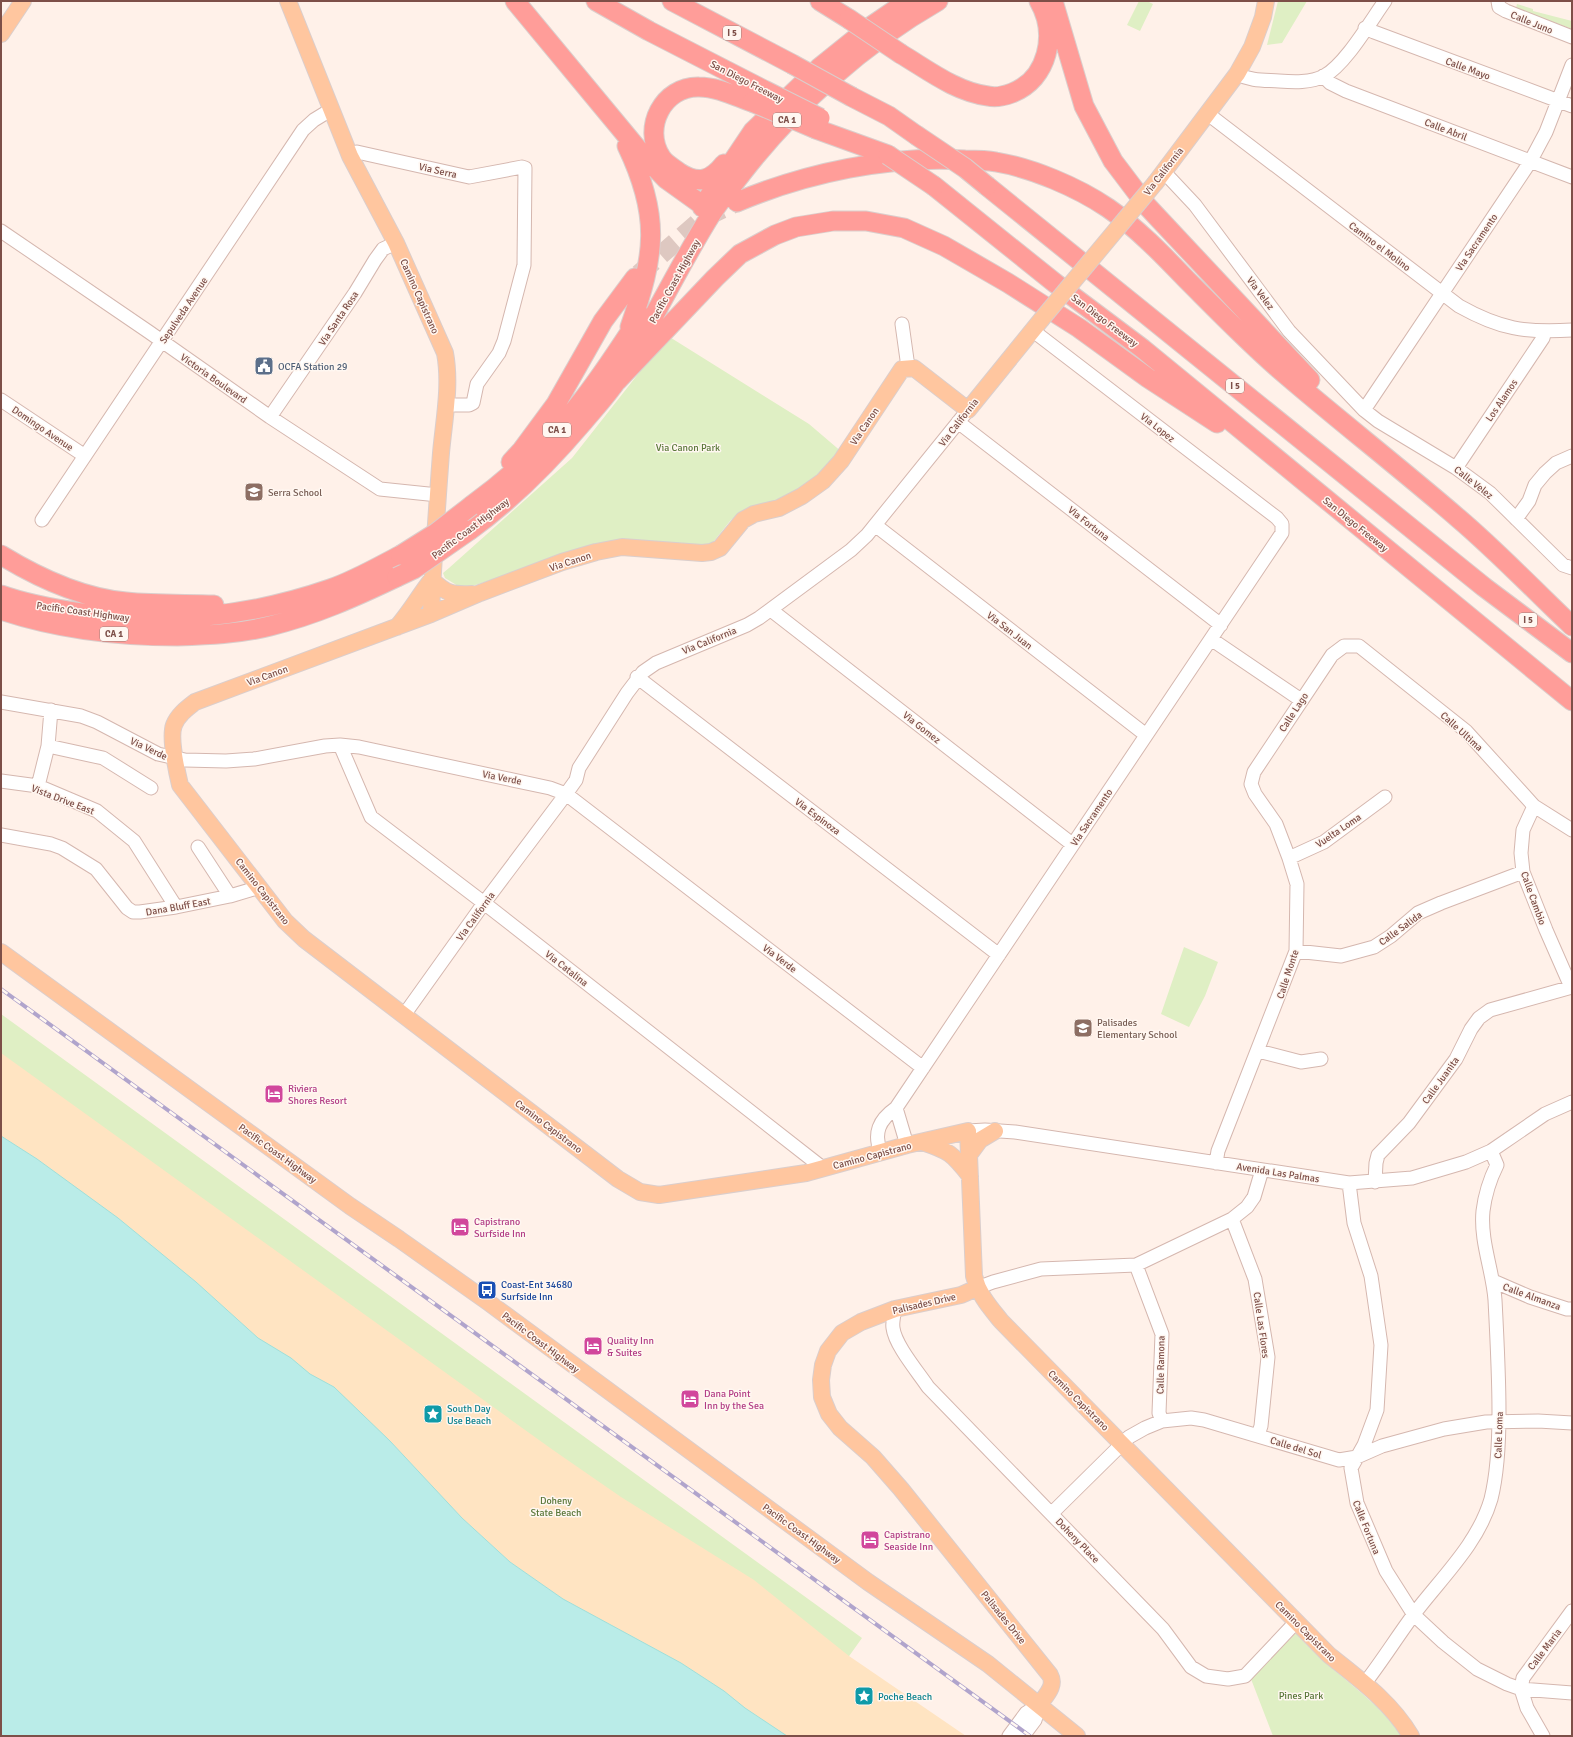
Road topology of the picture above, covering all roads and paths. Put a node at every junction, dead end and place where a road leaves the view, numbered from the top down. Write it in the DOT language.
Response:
graph roads {
  1 [pos="23,1"];
  2 [pos="288,1"];
  3 [pos="515,1"];
  4 [pos="596,1"];
  5 [pos="672,1"];
  6 [pos="820,1"];
  7 [pos="908,1"];
  8 [pos="938,1"];
  9 [pos="1040,1"];
  10 [pos="1053,1"];
  11 [pos="1266,1"];
  12 [pos="1385,1"];
  13 [pos="1498,1"];
  14 [pos="1365,28"];
  15 [pos="1,34"];
  16 [pos="1572,37"];
  17 [pos="1572,65"];
  18 [pos="1237,74"];
  19 [pos="1323,76"];
  20 [pos="758,96"];
  21 [pos="1558,101"];
  22 [pos="1572,106"];
  23 [pos="332,109"];
  24 [pos="1208,114"];
  25 [pos="820,124"];
  26 [pos="618,127"];
  27 [pos="753,131"];
  28 [pos="888,155"];
  29 [pos="350,156"];
  30 [pos="1530,162"];
  31 [pos="1160,177"];
  32 [pos="1572,177"];
  33 [pos="737,202"];
  34 [pos="707,209"];
  35 [pos="1,231"];
  36 [pos="396,243"];
  37 [pos="635,278"];
  38 [pos="1442,294"];
  39 [pos="902,324"];
  40 [pos="1037,325"];
  41 [pos="1572,330"];
  42 [pos="1545,331"];
  43 [pos="626,338"];
  44 [pos="162,342"];
  45 [pos="908,368"];
  46 [pos="617,381"];
  47 [pos="1,400"];
  48 [pos="446,406"];
  49 [pos="1364,410"];
  50 [pos="963,416"];
  51 [pos="270,417"];
  52 [pos="1360,436"];
  53 [pos="85,456"];
  54 [pos="1572,456"];
  55 [pos="1456,468"];
  56 [pos="1299,477"];
  57 [pos="438,495"];
  58 [pos="471,506"];
  59 [pos="1516,519"];
  60 [pos="42,520"];
  61 [pos="1282,524"];
  62 [pos="875,525"];
  63 [pos="1,555"];
  64 [pos="1572,568"];
  65 [pos="433,579"];
  66 [pos="480,594"];
  67 [pos="1,595"];
  68 [pos="268,607"];
  69 [pos="1,610"];
  70 [pos="771,610"];
  71 [pos="431,614"];
  72 [pos="1,622"];
  73 [pos="1221,625"];
  74 [pos="1572,626"];
  75 [pos="397,627"];
  76 [pos="230,634"];
  77 [pos="1211,638"];
  78 [pos="1344,646"];
  79 [pos="1572,653"];
  80 [pos="638,677"];
  81 [pos="1301,700"];
  82 [pos="1572,700"];
  83 [pos="1,702"];
  84 [pos="51,710"];
  85 [pos="1146,735"];
  86 [pos="340,745"];
  87 [pos="48,746"];
  88 [pos="174,759"];
  89 [pos="1,781"];
  90 [pos="1251,784"];
  91 [pos="38,786"];
  92 [pos="151,788"];
  93 [pos="562,793"];
  94 [pos="1385,797"];
  95 [pos="1534,806"];
  96 [pos="1572,830"];
  97 [pos="1,835"];
  98 [pos="1072,844"];
  99 [pos="198,847"];
  100 [pos="1289,858"];
  101 [pos="1523,872"];
  102 [pos="260,886"];
  103 [pos="230,896"];
  104 [pos="484,903"];
  105 [pos="176,907"];
  106 [pos="1296,951"];
  107 [pos="1,952"];
  108 [pos="999,955"];
  109 [pos="1572,987"];
  110 [pos="404,1015"];
  111 [pos="1258,1051"];
  112 [pos="1321,1059"];
  113 [pos="923,1068"];
  114 [pos="1572,1102"];
  115 [pos="896,1108"];
  116 [pos="968,1131"];
  117 [pos="995,1131"];
  118 [pos="876,1132"];
  119 [pos="915,1143"];
  120 [pos="1491,1151"];
  121 [pos="881,1153"];
  122 [pos="969,1155"];
  123 [pos="854,1160"];
  124 [pos="1216,1163"];
  125 [pos="824,1168"];
  126 [pos="1262,1170"];
  127 [pos="970,1176"];
  128 [pos="1375,1182"];
  129 [pos="1349,1183"];
  130 [pos="1232,1219"];
  131 [pos="1136,1265"];
  132 [pos="1493,1281"];
  133 [pos="977,1288"];
  134 [pos="1572,1308"];
  135 [pos="894,1309"];
  136 [pos="1162,1421"];
  137 [pos="1499,1421"];
  138 [pos="1572,1423"];
  139 [pos="1258,1435"];
  140 [pos="1122,1444"];
  141 [pos="1357,1457"];
  142 [pos="1052,1513"];
  143 [pos="1572,1611"];
  144 [pos="1414,1615"];
  145 [pos="1296,1622"];
  146 [pos="1365,1683"];
  147 [pos="1521,1689"];
  148 [pos="1572,1693"];
  149 [pos="1040,1704"];
  150 [pos="1009,1736"];
  151 [pos="1023,1736"];
  152 [pos="1077,1736"];
  153 [pos="1411,1736"];
  154 [pos="1543,1736"];
  1 -- 15 [label="main road"];
  2 -- 23 [label="main road, Camino Capistrano"];
  3 -- 26 [label="highway"];
  4 -- 20 [label="highway, San Diego Freeway"];
  5 -- 79 [label="highway, I 5, bridge"];
  6 -- 9 [label="highway, bridge"];
  7 -- 27 [label="highway, Pacific Coast Highway / CA 1"];
  8 -- 34 [label="highway, Pacific Coast Highway / CA 1"];
  10 -- 52 [label="highway"];
  11 -- 18 [label="main road, Via California"];
  12 -- 14 [label="street"];
  13 -- 16 [label="street, Calle Juno"];
  14 -- 19 [label="street"];
  14 -- 21 [label="street, Calle Mayo"];
  17 -- 21 [label="street, Via Sacramento"];
  18 -- 19 [label="street"];
  18 -- 24 [label="main road, Via California"];
  19 -- 30 [label="street, Calle Abril"];
  20 -- 25 [label="highway, San Diego Freeway, bridge"];
  20 -- 27 [label="highway"];
  21 -- 22 [label="street, Calle Mayo"];
  21 -- 30 [label="street, Via Sacramento"];
  23 -- 29 [label="main road, Camino Capistrano"];
  23 -- 44 [label="street, Sepulveda Avenue"];
  24 -- 31 [label="main road, Via California"];
  24 -- 38 [label="street, Camino el Molino"];
  25 -- 28 [label="highway, San Diego Freeway"];
  25 -- 28 [label="highway"];
  26 -- 34 [label="highway"];
  26 -- 43 [label="highway"];
  27 -- 34 [label="highway, Pacific Coast Highway / CA 1"];
  28 -- 56 [label="highway, San Diego Freeway, bridge"];
  29 -- 36 [label="main road, Camino Capistrano"];
  29 -- 48 [label="street, Via Serra"];
  30 -- 32 [label="street, Calle Abril"];
  30 -- 38 [label="street, Via Sacramento"];
  31 -- 40 [label="main road, Via California, bridge"];
  31 -- 49 [label="street, Via Velez"];
  33 -- 52 [label="highway"];
  34 -- 43 [label="highway, Pacific Coast Highway / CA 1"];
  34 -- 46 [label="highway, Pacific Coast Highway / CA 1"];
  35 -- 44 [label="street, Victoria Boulevard"];
  36 -- 48 [label="main road, Camino Capistrano"];
  36 -- 51 [label="street, Via Santa Rosa"];
  37 -- 58 [label="highway"];
  38 -- 42 [label="street, Camino el Molino"];
  38 -- 49 [label="street, Via Sacramento"];
  39 -- 45 [label="street"];
  40 -- 50 [label="main road, Via California"];
  40 -- 61 [label="street, Via Lopez"];
  41 -- 42 [label="street, Camino el Molino"];
  42 -- 55 [label="street, Los Alamos"];
  43 -- 58 [label="highway, Pacific Coast Highway / CA 1"];
  44 -- 51 [label="street, Victoria Boulevard"];
  44 -- 53 [label="street, Sepulveda Avenue"];
  45 -- 50 [label="main road, Via Fortuna"];
  45 -- 66 [label="main road, Via Canon"];
  46 -- 56 [label="highway"];
  46 -- 76 [label="highway, Pacific Coast Highway / CA 1, bridge"];
  47 -- 53 [label="street, Domingo Avenue"];
  48 -- 57 [label="main road, Camino Capistrano"];
  49 -- 55 [label="street, Calle Velez"];
  50 -- 62 [label="street, Via California"];
  50 -- 73 [label="street, Via Fortuna"];
  51 -- 57 [label="street, Victoria Boulevard"];
  52 -- 74 [label="highway"];
  53 -- 60 [label="street, Sepulveda Avenue"];
  54 -- 59 [label="street"];
  55 -- 59 [label="street, Calle Velez"];
  56 -- 82 [label="highway, San Diego Freeway"];
  57 -- 65 [label="main road, Camino Capistrano"];
  58 -- 68 [label="highway, Pacific Coast Highway / CA 1, bridge"];
  59 -- 64 [label="street, Calle Velez"];
  61 -- 73 [label="street, Via Sacramento"];
  62 -- 70 [label="street, Via California"];
  62 -- 85 [label="street, Via San Juan"];
  63 -- 68 [label="highway"];
  65 -- 66 [label="main road"];
  65 -- 71 [label="main road, Camino Capistrano"];
  65 -- 75 [label="main road"];
  66 -- 71 [label="main road, Via Canon"];
  67 -- 68 [label="highway, Pacific Coast Highway / CA 1"];
  69 -- 76 [label="highway, Pacific Coast Highway / CA 1"];
  70 -- 80 [label="street, Via California"];
  70 -- 98 [label="street, Via Gomez"];
  71 -- 75 [label="main road, Via Canon"];
  72 -- 76 [label="highway"];
  73 -- 77 [label="street, Via Sacramento"];
  75 -- 88 [label="main road, Via Canon"];
  77 -- 81 [label="street"];
  77 -- 85 [label="street, Via Sacramento"];
  78 -- 81 [label="street, Calle Lago"];
  78 -- 95 [label="street, Calle Ultima"];
  80 -- 93 [label="street, Via California"];
  80 -- 108 [label="street, Via Espinoza"];
  81 -- 90 [label="street, Calle Lago"];
  83 -- 84 [label="street, Via Verde"];
  84 -- 87 [label="street"];
  84 -- 88 [label="street, Via Verde"];
  85 -- 98 [label="street, Via Sacramento"];
  86 -- 88 [label="street, Via Verde"];
  86 -- 93 [label="street, Via Verde"];
  86 -- 104 [label="street, Via Catalina"];
  87 -- 91 [label="street"];
  87 -- 92 [label="street"];
  88 -- 102 [label="main road, Camino Capistrano"];
  89 -- 91 [label="street, Vista Drive East"];
  90 -- 100 [label="street, Calle Monte"];
  91 -- 105 [label="street, Vista Drive East"];
  93 -- 104 [label="street, Via California"];
  93 -- 113 [label="street, Via Verde"];
  94 -- 100 [label="street, Vuelta Loma"];
  95 -- 96 [label="street, Calle Ultima"];
  95 -- 101 [label="street, Calle Cambio"];
  97 -- 105 [label="street, Dana Bluff East"];
  98 -- 108 [label="street, Via Sacramento"];
  99 -- 103 [label="street"];
  100 -- 106 [label="street, Calle Monte"];
  101 -- 106 [label="street, Calle Salida"];
  101 -- 109 [label="street, Calle Cambio"];
  102 -- 103 [label="street, Dana Bluff East"];
  102 -- 110 [label="main road, Camino Capistrano"];
  103 -- 105 [label="street, Dana Bluff East"];
  104 -- 110 [label="street, Via California"];
  104 -- 125 [label="street, Via Catalina"];
  106 -- 111 [label="street, Calle Monte"];
  107 -- 149 [label="main road, Pacific Coast Highway"];
  108 -- 113 [label="street, Via Sacramento"];
  109 -- 128 [label="street, Calle Juanita"];
  110 -- 125 [label="main road, Camino Capistrano"];
  111 -- 112 [label="street"];
  111 -- 124 [label="street, Calle Monte"];
  113 -- 115 [label="street, Via Sacramento"];
  114 -- 120 [label="street, Avenida Las Palmas"];
  115 -- 118 [label="street, Via Sacramento"];
  115 -- 119 [label="street"];
  116 -- 117 [label="street, Avenida Las Palmas"];
  116 -- 119 [label="main road, Camino Capistrano"];
  116 -- 122 [label="main road, Camino Capistrano"];
  117 -- 122 [label="main road"];
  117 -- 124 [label="street, Avenida Las Palmas"];
  118 -- 121 [label="street"];
  118 -- 123 [label="street, Via Sacramento"];
  119 -- 121 [label="main road, Camino Capistrano"];
  119 -- 127 [label="main road"];
  120 -- 128 [label="street, Avenida Las Palmas"];
  120 -- 132 [label="street, Calle Loma"];
  121 -- 123 [label="main road, Camino Capistrano"];
  122 -- 127 [label="main road, Camino Capistrano"];
  123 -- 125 [label="main road, Camino Capistrano"];
  124 -- 126 [label="street, Avenida Las Palmas"];
  126 -- 129 [label="street, Avenida Las Palmas"];
  126 -- 130 [label="street, Palisades Drive"];
  127 -- 133 [label="main road, Camino Capistrano"];
  128 -- 129 [label="street, Avenida Las Palmas"];
  129 -- 141 [label="street, Calle Fortuna"];
  130 -- 131 [label="street, Palisades Drive"];
  130 -- 139 [label="street, Calle Las Flores"];
  131 -- 133 [label="street, Palisades Drive"];
  131 -- 136 [label="street, Calle Ramona"];
  132 -- 134 [label="street, Calle Almanza"];
  132 -- 137 [label="street, Calle Loma"];
  133 -- 135 [label="main road, Palisades Drive"];
  133 -- 140 [label="main road, Camino Capistrano"];
  135 -- 142 [label="street, Doheny Place"];
  135 -- 149 [label="main road, Palisades Drive"];
  136 -- 139 [label="street, Calle del Sol"];
  136 -- 140 [label="street, Calle del Sol"];
  137 -- 138 [label="street, Calle del Sol"];
  137 -- 141 [label="street, Calle del Sol"];
  137 -- 144 [label="street, Calle Loma"];
  139 -- 141 [label="street, Calle del Sol"];
  140 -- 142 [label="street, Calle del Sol"];
  140 -- 145 [label="main road, Camino Capistrano"];
  141 -- 144 [label="street, Calle Fortuna"];
  142 -- 145 [label="street, Doheny Place"];
  143 -- 147 [label="street, Calle Maria"];
  144 -- 146 [label="street, Calle Loma"];
  144 -- 147 [label="street, Calle Fortuna"];
  145 -- 146 [label="main road, Camino Capistrano"];
  146 -- 153 [label="main road, Camino Capistrano"];
  147 -- 148 [label="street, Calle Fortuna"];
  147 -- 154 [label="street"];
  149 -- 150 [label="street"];
  149 -- 151 [label="street"];
  149 -- 152 [label="main road, Pacific Coast Highway"];
}
